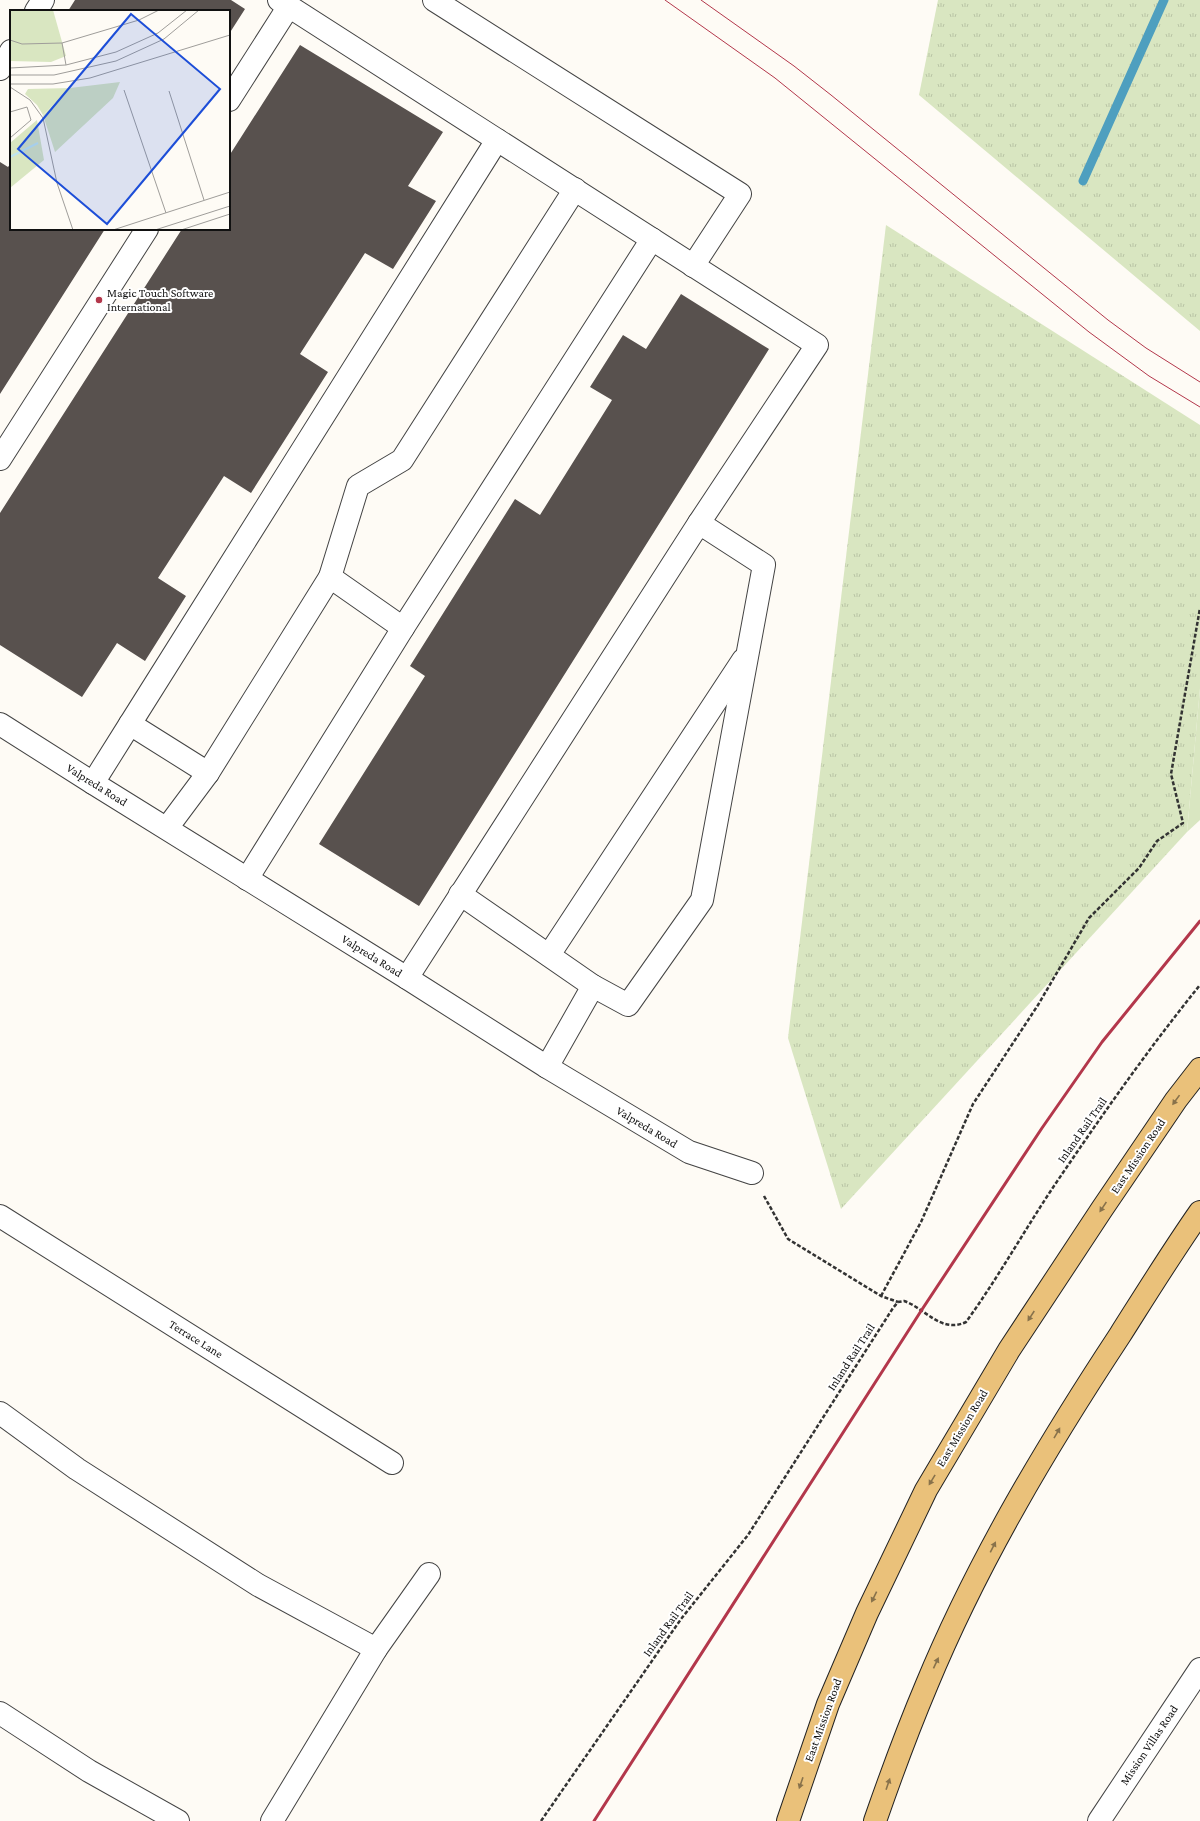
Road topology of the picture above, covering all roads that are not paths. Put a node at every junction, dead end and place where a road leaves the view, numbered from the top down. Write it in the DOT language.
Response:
graph roads {
  1 [pos="43,0"];
  2 [pos="434,0"];
  3 [pos="284,3"];
  4 [pos="37,10"];
  5 [pos="10,53"];
  6 [pos="0,69"];
  7 [pos="230,98"];
  8 [pos="497,140"];
  9 [pos="574,189"];
  10 [pos="146,230"];
  11 [pos="652,239"];
  12 [pos="693,266"];
  13 [pos="0,459"];
  14 [pos="699,523"];
  15 [pos="330,577"];
  16 [pos="403,628"];
  17 [pos="747,653"];
  18 [pos="0,724"];
  19 [pos="130,724"];
  20 [pos="208,773"];
  21 [pos="93,783"];
  22 [pos="167,828"];
  23 [pos="246,879"];
  24 [pos="460,894"];
  25 [pos="549,955"];
  26 [pos="407,978"];
  27 [pos="593,986"];
  28 [pos="547,1067"];
  29 [pos="1200,1069"];
  30 [pos="752,1173"];
  31 [pos="1200,1212"];
  32 [pos="0,1216"];
  33 [pos="0,1413"];
  34 [pos="392,1463"];
  35 [pos="429,1574"];
  36 [pos="376,1649"];
  37 [pos="1200,1669"];
  38 [pos="0,1713"];
  39 [pos="1101,1820"];
  40 [pos="178,1821"];
  41 [pos="272,1821"];
  42 [pos="788,1821"];
  43 [pos="875,1821"];
  1 -- 4 [label="street"];
  2 -- 12 [label="street"];
  3 -- 7 [label="street"];
  3 -- 8 [label="street"];
  5 -- 6 [label="street"];
  8 -- 9 [label="street"];
  8 -- 19 [label="street"];
  9 -- 11 [label="street"];
  9 -- 15 [label="street"];
  10 -- 13 [label="street"];
  11 -- 12 [label="street"];
  11 -- 16 [label="street"];
  12 -- 14 [label="street"];
  14 -- 17 [label="street"];
  14 -- 24 [label="street"];
  15 -- 16 [label="street"];
  15 -- 20 [label="street"];
  16 -- 23 [label="street"];
  17 -- 25 [label="street"];
  17 -- 27 [label="street"];
  18 -- 21 [label="street, Valpreda Road"];
  19 -- 20 [label="street"];
  19 -- 21 [label="street"];
  20 -- 22 [label="street"];
  21 -- 22 [label="street, Valpreda Road"];
  22 -- 23 [label="street, Valpreda Road"];
  23 -- 26 [label="street, Valpreda Road"];
  24 -- 25 [label="street"];
  24 -- 26 [label="street"];
  25 -- 27 [label="street"];
  26 -- 28 [label="street, Valpreda Road"];
  27 -- 28 [label="street"];
  28 -- 30 [label="street, Valpreda Road"];
  29 -- 42 [label="main road, East Mission Road, one-way"];
  43 -- 31 [label="main road, one-way"];
  32 -- 34 [label="street, Terrace Lane"];
  33 -- 36 [label="street"];
  35 -- 36 [label="street"];
  36 -- 41 [label="street"];
  37 -- 39 [label="street, Mission Villas Road"];
  38 -- 40 [label="street"];
}
